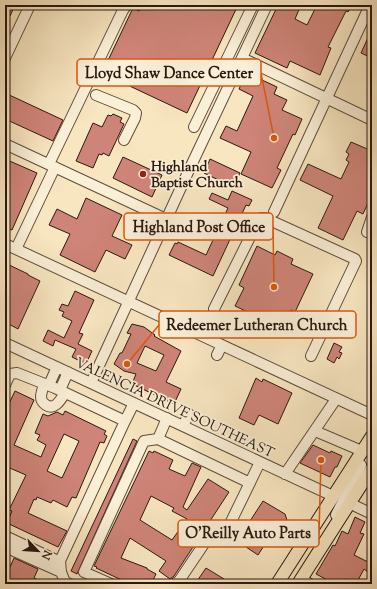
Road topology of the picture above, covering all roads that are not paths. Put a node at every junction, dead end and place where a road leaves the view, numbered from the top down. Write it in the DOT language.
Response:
graph roads {
  1 [pos="30,5"];
  2 [pos="127,5"];
  3 [pos="253,5"];
  4 [pos="267,5"];
  5 [pos="370,5"];
  6 [pos="5,57"];
  7 [pos="242,58"];
  8 [pos="96,95"];
  9 [pos="326,98"];
  10 [pos="372,120"];
  11 [pos="194,127"];
  12 [pos="124,140"];
  13 [pos="5,144"];
  14 [pos="57,166"];
  15 [pos="274,212"];
  16 [pos="372,217"];
  17 [pos="166,219"];
  18 [pos="367,232"];
  19 [pos="5,244"];
  20 [pos="16,249"];
  21 [pos="128,302"];
  22 [pos="214,309"];
  23 [pos="5,343"];
  24 [pos="311,356"];
  25 [pos="57,367"];
  26 [pos="68,372"];
  27 [pos="91,383"];
  28 [pos="5,385"];
  29 [pos="46,385"];
  30 [pos="62,392"];
  31 [pos="336,399"];
  32 [pos="134,403"];
  33 [pos="189,414"];
  34 [pos="372,415"];
  35 [pos="168,418"];
  36 [pos="125,421"];
  37 [pos="183,426"];
  38 [pos="315,431"];
  39 [pos="372,436"];
  40 [pos="158,439"];
  41 [pos="362,451"];
  42 [pos="260,462"];
  43 [pos="367,466"];
  44 [pos="285,474"];
  45 [pos="250,483"];
  46 [pos="333,496"];
  47 [pos="349,503"];
  48 [pos="372,514"];
  49 [pos="5,536"];
  50 [pos="5,547"];
  51 [pos="60,561"];
  52 [pos="61,572"];
  53 [pos="300,583"];
  54 [pos="70,584"];
  55 [pos="111,584"];
  56 [pos="174,584"];
  57 [pos="277,584"];
  1 -- 6 [label="street"];
  2 -- 14 [label="street"];
  3 -- 11 [label="street"];
  4 -- 7 [label="street"];
  5 -- 9 [label="street"];
  7 -- 9 [label="street"];
  7 -- 17 [label="street"];
  8 -- 12 [label="street"];
  9 -- 10 [label="street"];
  9 -- 15 [label="street"];
  13 -- 14 [label="street"];
  14 -- 17 [label="street"];
  14 -- 20 [label="street"];
  16 -- 18 [label="street"];
  17 -- 21 [label="street"];
  19 -- 20 [label="street"];
  20 -- 21 [label="street"];
  21 -- 27 [label="street"];
  21 -- 31 [label="street"];
  22 -- 24 [label="street"];
  23 -- 25 [label="street, VALENCIA DRIVE SOUTHEAST"];
  25 -- 26 [label="street, VALENCIA DRIVE SOUTHEAST"];
  25 -- 29 [label="street"];
  26 -- 27 [label="street, VALENCIA DRIVE SOUTHEAST"];
  26 -- 30 [label="street"];
  27 -- 32 [label="street, VALENCIA DRIVE SOUTHEAST"];
  28 -- 29 [label="street"];
  29 -- 30 [label="street"];
  29 -- 30 [label="street"];
  30 -- 36 [label="street"];
  31 -- 34 [label="street"];
  31 -- 38 [label="street"];
  32 -- 35 [label="street, VALENCIA DRIVE SOUTHEAST"];
  32 -- 36 [label="street"];
  33 -- 37 [label="street"];
  35 -- 37 [label="street, VALENCIA DRIVE SOUTHEAST"];
  35 -- 40 [label="street"];
  36 -- 51 [label="street"];
  37 -- 42 [label="street, VALENCIA DRIVE SOUTHEAST"];
  38 -- 41 [label="street"];
  38 -- 44 [label="street"];
  39 -- 41 [label="main road"];
  40 -- 45 [label="street"];
  40 -- 55 [label="street"];
  41 -- 46 [label="main road"];
  42 -- 44 [label="street, VALENCIA DRIVE SOUTHEAST"];
  42 -- 45 [label="street"];
  43 -- 47 [label="main road"];
  43 -- 53 [label="street"];
  44 -- 46 [label="street, VALENCIA DRIVE SOUTHEAST"];
  45 -- 56 [label="street"];
  46 -- 57 [label="main road"];
  47 -- 48 [label="street"];
  47 -- 53 [label="main road"];
  49 -- 51 [label="street"];
  50 -- 52 [label="street"];
  51 -- 52 [label="street"];
  52 -- 54 [label="street"];
}
